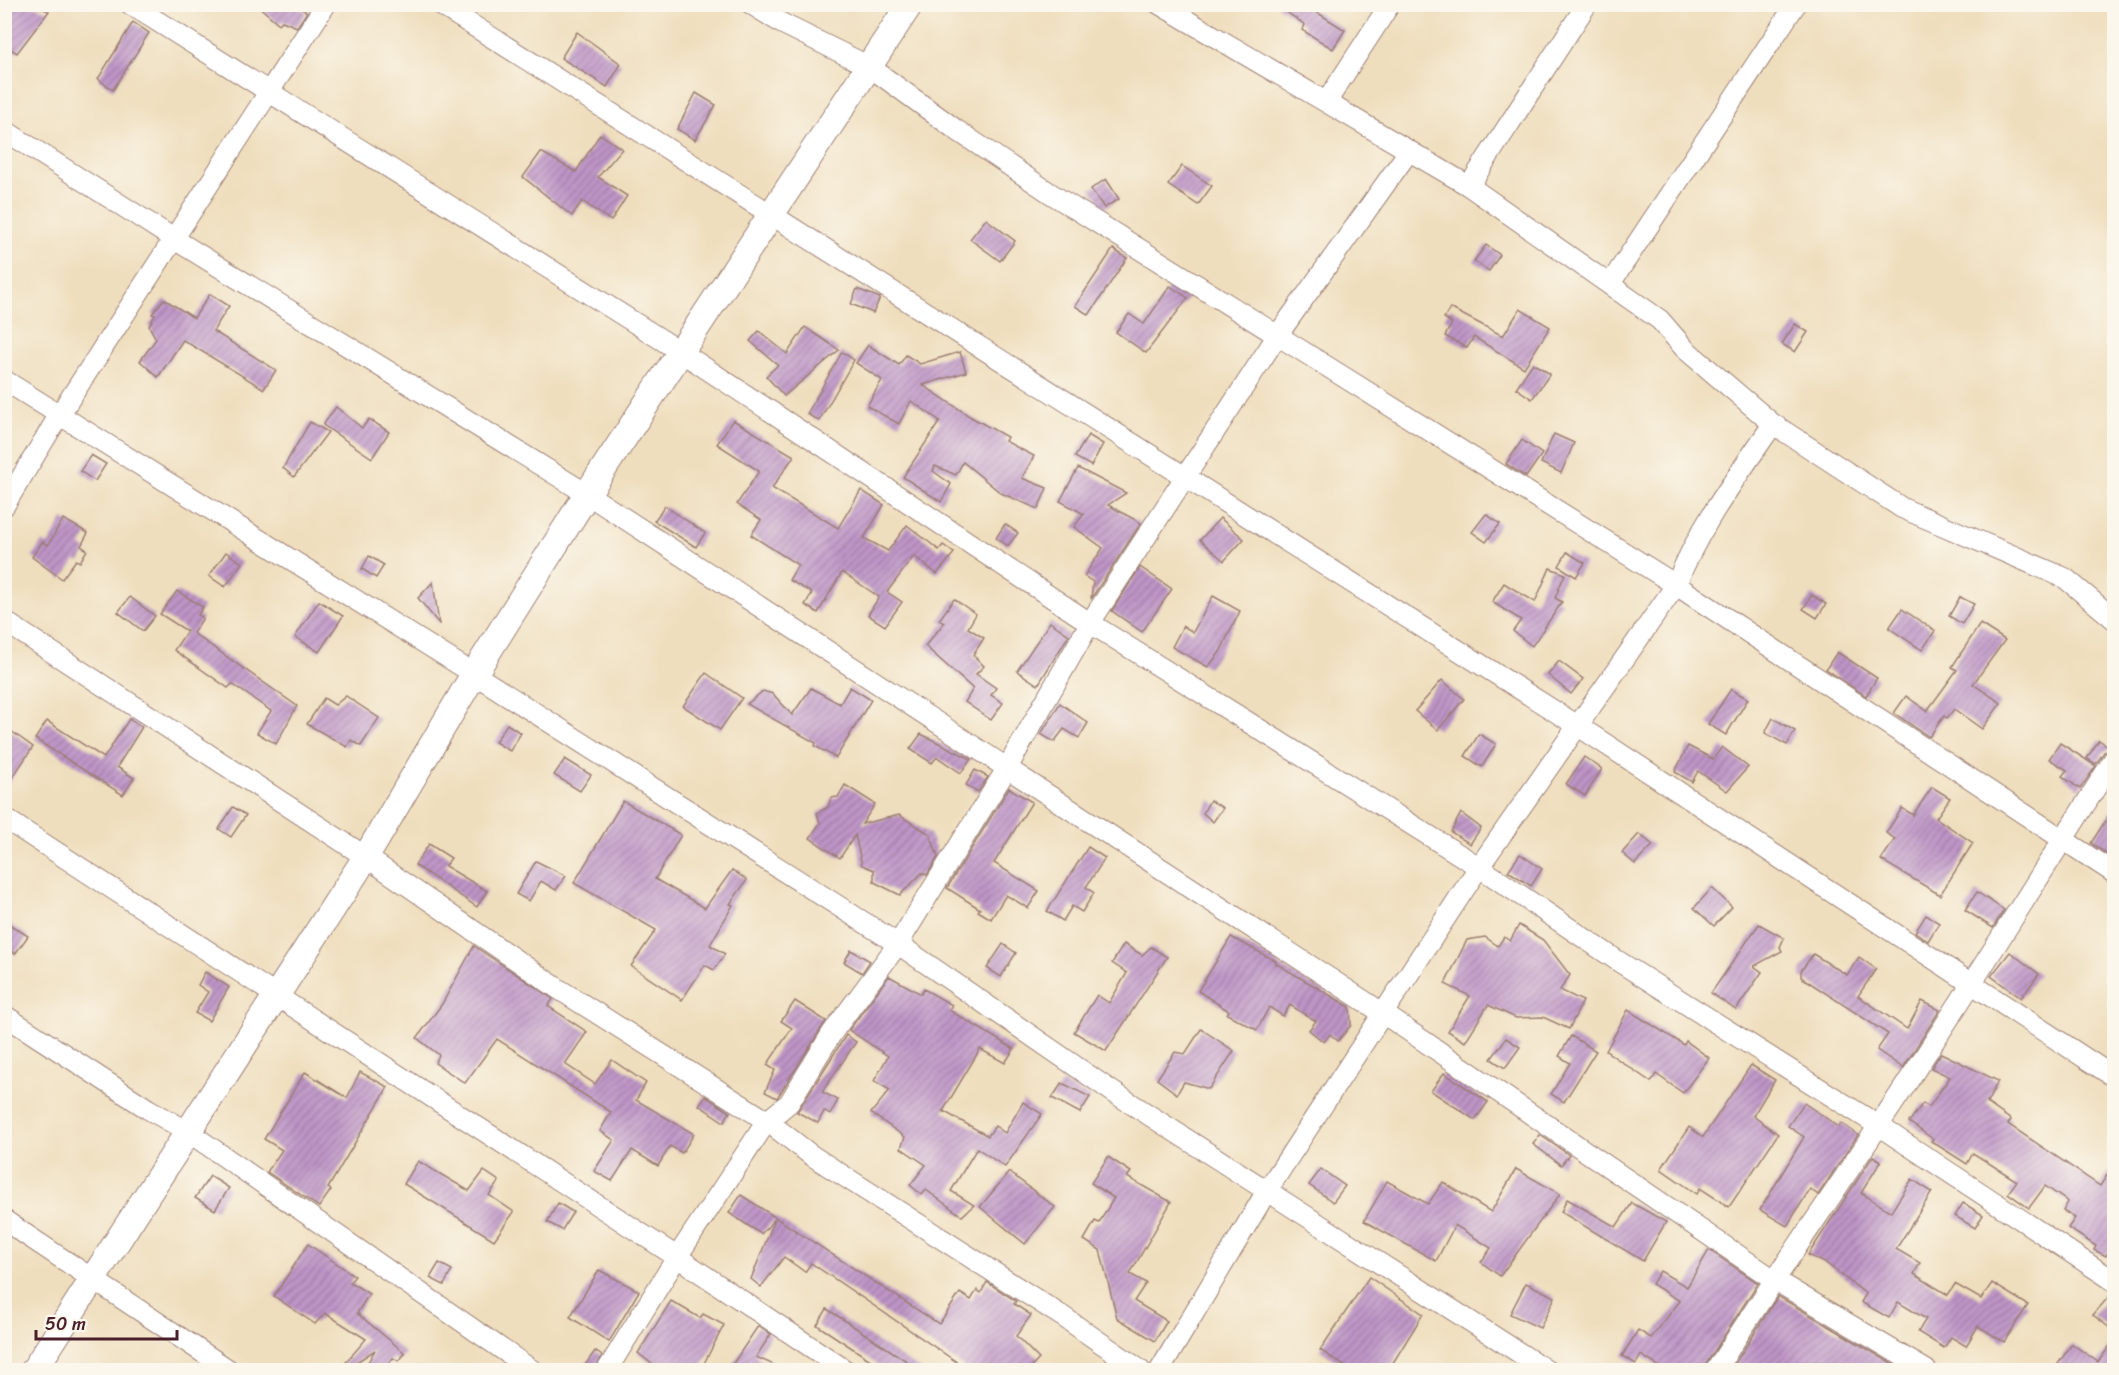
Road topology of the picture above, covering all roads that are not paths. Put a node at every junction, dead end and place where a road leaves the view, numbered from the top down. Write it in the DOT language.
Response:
graph roads {
  1 [pos="130,4"];
  2 [pos="326,4"];
  3 [pos="440,4"];
  4 [pos="751,4"];
  5 [pos="910,4"];
  6 [pos="1159,4"];
  7 [pos="1390,4"];
  8 [pos="1587,4"];
  9 [pos="1796,4"];
  10 [pos="1183,11"];
  11 [pos="870,67"];
  12 [pos="268,94"];
  13 [pos="1327,101"];
  14 [pos="4,130"];
  15 [pos="1408,151"];
  16 [pos="1469,186"];
  17 [pos="771,216"];
  18 [pos="174,239"];
  19 [pos="1610,284"];
  20 [pos="1277,336"];
  21 [pos="681,352"];
  22 [pos="4,380"];
  23 [pos="60,414"];
  24 [pos="1773,424"];
  25 [pos="1185,477"];
  26 [pos="587,494"];
  27 [pos="4,507"];
  28 [pos="1676,585"];
  29 [pos="2115,619"];
  30 [pos="4,621"];
  31 [pos="1090,623"];
  32 [pos="474,674"];
  33 [pos="1578,726"];
  34 [pos="2115,759"];
  35 [pos="1006,770"];
  36 [pos="4,818"];
  37 [pos="2063,840"];
  38 [pos="366,857"];
  39 [pos="1479,867"];
  40 [pos="2115,873"];
  41 [pos="898,944"];
  42 [pos="1972,985"];
  43 [pos="275,995"];
  44 [pos="1384,1014"];
  45 [pos="4,1015"];
  46 [pos="2115,1077"];
  47 [pos="767,1121"];
  48 [pos="1879,1126"];
  49 [pos="187,1131"];
  50 [pos="1268,1189"];
  51 [pos="4,1220"];
  52 [pos="677,1257"];
  53 [pos="92,1278"];
  54 [pos="1773,1279"];
  55 [pos="2115,1281"];
  56 [pos="34,1371"];
  57 [pos="230,1371"];
  58 [pos="532,1371"];
  59 [pos="607,1371"];
  60 [pos="844,1371"];
  61 [pos="1140,1371"];
  62 [pos="1160,1371"];
  63 [pos="1546,1371"];
  64 [pos="1716,1371"];
  65 [pos="1926,1371"];
  1 -- 12 [label="street"];
  2 -- 12 [label="street"];
  3 -- 17 [label="street"];
  4 -- 11 [label="street"];
  5 -- 11 [label="street"];
  6 -- 10 [label="street"];
  7 -- 13 [label="street"];
  8 -- 16 [label="street"];
  9 -- 19 [label="street"];
  10 -- 13 [label="street"];
  11 -- 17 [label="street"];
  11 -- 20 [label="street"];
  12 -- 18 [label="street"];
  12 -- 21 [label="street"];
  13 -- 15 [label="street"];
  14 -- 18 [label="street"];
  15 -- 16 [label="street"];
  15 -- 20 [label="street"];
  16 -- 19 [label="street"];
  17 -- 21 [label="street"];
  17 -- 25 [label="street"];
  18 -- 23 [label="street"];
  18 -- 26 [label="street"];
  19 -- 24 [label="street"];
  20 -- 25 [label="street"];
  20 -- 28 [label="street"];
  21 -- 26 [label="street"];
  21 -- 31 [label="street"];
  22 -- 23 [label="street"];
  23 -- 27 [label="street"];
  23 -- 32 [label="street"];
  24 -- 28 [label="street"];
  24 -- 29 [label="street"];
  25 -- 31 [label="street"];
  25 -- 33 [label="street"];
  26 -- 32 [label="street"];
  26 -- 35 [label="street"];
  28 -- 33 [label="street"];
  28 -- 37 [label="street"];
  30 -- 38 [label="street"];
  31 -- 35 [label="street"];
  31 -- 39 [label="street"];
  32 -- 38 [label="street"];
  32 -- 41 [label="street"];
  33 -- 39 [label="street"];
  33 -- 42 [label="street"];
  34 -- 37 [label="street"];
  35 -- 41 [label="street"];
  35 -- 44 [label="street"];
  36 -- 43 [label="street"];
  37 -- 40 [label="street"];
  37 -- 42 [label="street"];
  38 -- 43 [label="street"];
  38 -- 47 [label="street"];
  39 -- 44 [label="street"];
  39 -- 48 [label="street"];
  41 -- 47 [label="street"];
  41 -- 50 [label="street"];
  42 -- 46 [label="street"];
  42 -- 48 [label="street"];
  43 -- 49 [label="street"];
  43 -- 52 [label="street"];
  44 -- 50 [label="street"];
  44 -- 54 [label="street"];
  45 -- 49 [label="street"];
  47 -- 52 [label="street"];
  47 -- 61 [label="street"];
  48 -- 54 [label="street"];
  48 -- 55 [label="street"];
  49 -- 53 [label="street"];
  49 -- 58 [label="street"];
  50 -- 62 [label="street"];
  50 -- 63 [label="street"];
  51 -- 53 [label="street"];
  52 -- 59 [label="street"];
  52 -- 60 [label="street"];
  53 -- 56 [label="street"];
  53 -- 57 [label="street"];
  54 -- 64 [label="street"];
  54 -- 65 [label="street"];
}
